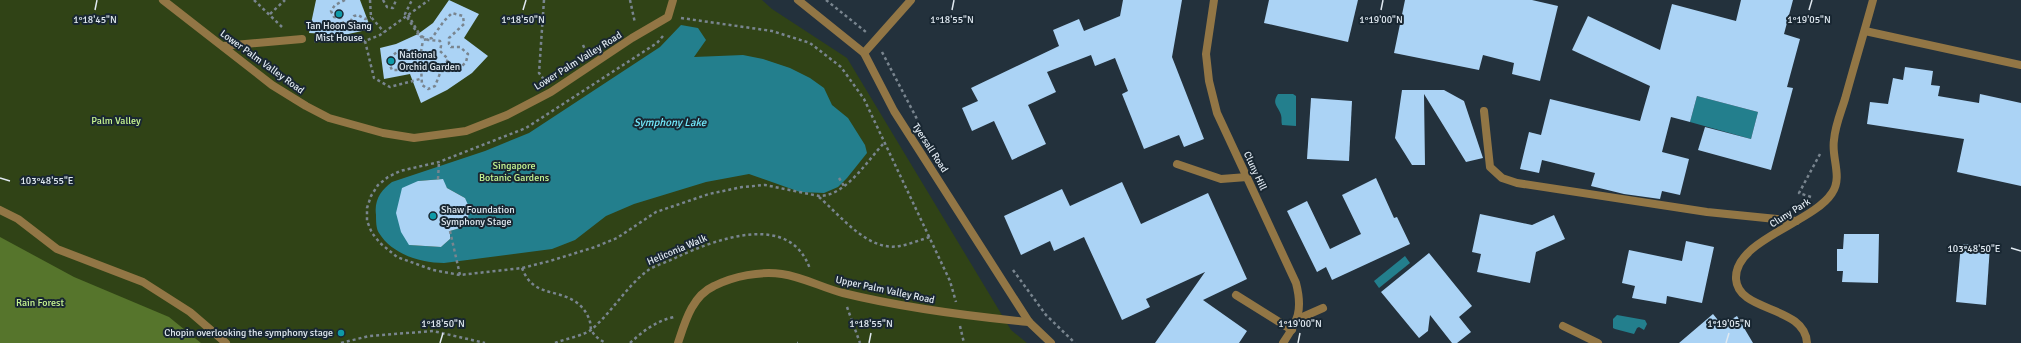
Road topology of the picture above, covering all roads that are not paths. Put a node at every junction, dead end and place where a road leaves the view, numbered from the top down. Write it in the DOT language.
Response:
graph roads {
  1 [pos="163,0"];
  2 [pos="673,0"];
  3 [pos="798,0"];
  4 [pos="911,0"];
  5 [pos="1214,0"];
  6 [pos="1872,0"];
  7 [pos="1865,31"];
  8 [pos="302,39"];
  9 [pos="223,46"];
  10 [pos="864,53"];
  11 [pos="2021,65"];
  12 [pos="1484,111"];
  13 [pos="1177,164"];
  14 [pos="1247,177"];
  15 [pos="0,210"];
  16 [pos="1796,222"];
  17 [pos="1236,294"];
  18 [pos="1323,308"];
  19 [pos="1298,319"];
  20 [pos="1029,322"];
  21 [pos="1563,326"];
  22 [pos="1292,330"];
  23 [pos="226,343"];
  24 [pos="678,343"];
  25 [pos="1051,343"];
  26 [pos="1283,343"];
  27 [pos="1598,343"];
  28 [pos="1807,343"];
  1 -- 9 [label="street, Lower Palm Valley Road"];
  2 -- 9 [label="street, Lower Palm Valley Road"];
  3 -- 10 [label="street, Tyersall Road"];
  4 -- 10 [label="street"];
  5 -- 14 [label="street, Cluny Hill"];
  6 -- 7 [label="street, Cluny Park"];
  7 -- 11 [label="street"];
  7 -- 16 [label="street, Cluny Park"];
  8 -- 9 [label="street"];
  10 -- 20 [label="street, Tyersall Road"];
  12 -- 16 [label="street"];
  13 -- 14 [label="street"];
  14 -- 19 [label="street, Cluny Hill"];
  15 -- 23 [label="street"];
  16 -- 28 [label="street, Cluny Park"];
  17 -- 22 [label="street"];
  18 -- 19 [label="street"];
  19 -- 22 [label="street, Cluny Hill"];
  20 -- 24 [label="street, Upper Palm Valley Road"];
  20 -- 25 [label="street, Tyersall Road"];
  21 -- 27 [label="street"];
  22 -- 26 [label="street, Cluny Hill"];
}
